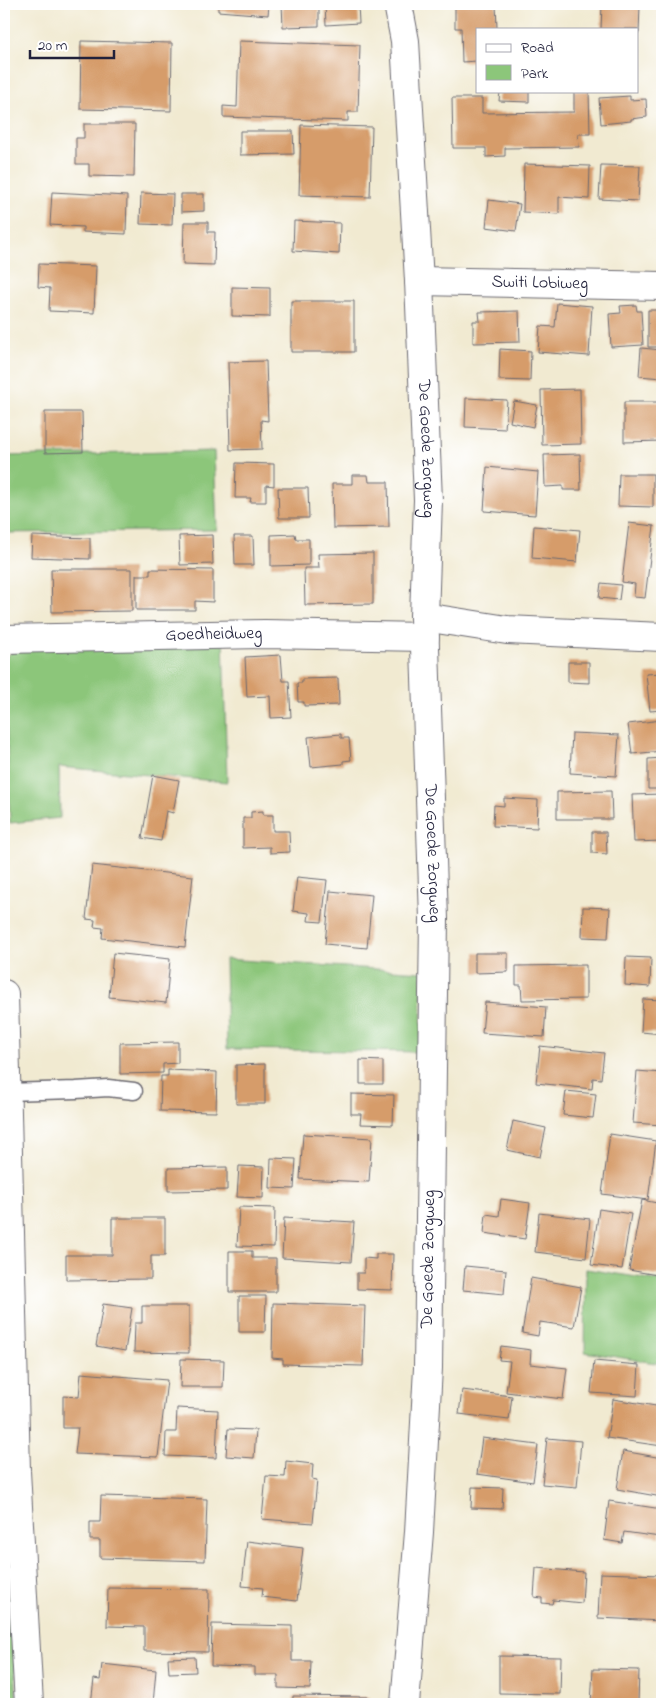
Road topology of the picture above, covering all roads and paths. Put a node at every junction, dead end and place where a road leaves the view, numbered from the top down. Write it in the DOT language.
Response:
graph roads {
  1 [pos="398,4"];
  2 [pos="419,281"];
  3 [pos="662,286"];
  4 [pos="425,627"];
  5 [pos="662,637"];
  6 [pos="4,639"];
  7 [pos="4,994"];
  8 [pos="134,1091"];
  9 [pos="6,1092"];
  10 [pos="29,1704"];
  11 [pos="405,1704"];
  1 -- 2 [label="street, De Goede Zorgweg"];
  2 -- 3 [label="street, Switi Lobiweg"];
  2 -- 4 [label="street, De Goede Zorgweg"];
  4 -- 5 [label="street, Goedheidweg"];
  4 -- 6 [label="street, Goedheidweg"];
  4 -- 11 [label="street, De Goede Zorgweg"];
  7 -- 9 [label="street"];
  8 -- 9 [label="lane"];
  9 -- 10 [label="street"];
}
